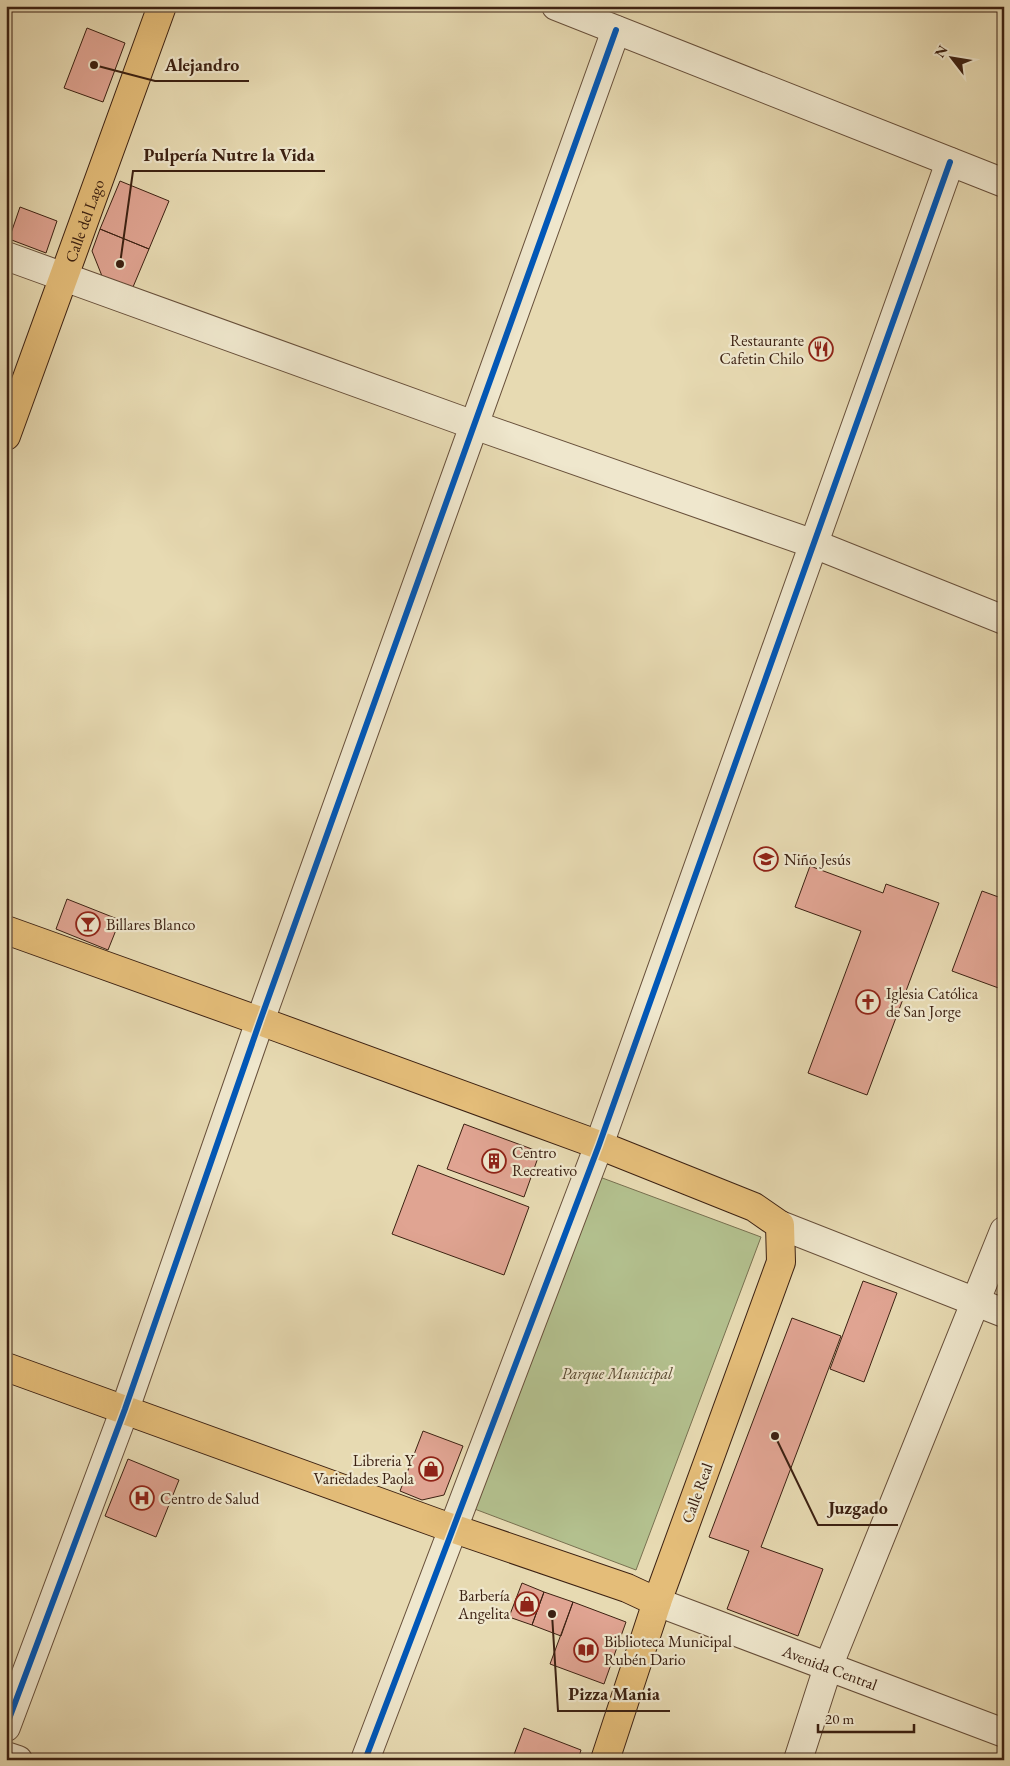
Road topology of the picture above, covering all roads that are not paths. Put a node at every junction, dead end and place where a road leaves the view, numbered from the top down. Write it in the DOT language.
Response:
graph roads {
  1 [pos="162,6"];
  2 [pos="556,6"];
  3 [pos="616,30"];
  4 [pos="950,162"];
  5 [pos="1004,183"];
  6 [pos="6,256"];
  7 [pos="64,278"];
  8 [pos="474,425"];
  9 [pos="6,436"];
  10 [pos="814,544"];
  11 [pos="1004,620"];
  12 [pos="6,930"];
  13 [pos="260,1021"];
  14 [pos="599,1145"];
  15 [pos="780,1225"];
  16 [pos="1004,1231"];
  17 [pos="975,1302"];
  18 [pos="1004,1313"];
  19 [pos="6,1367"];
  20 [pos="125,1409"];
  21 [pos="453,1528"];
  22 [pos="657,1602"];
  23 [pos="828,1667"];
  24 [pos="6,1727"];
  25 [pos="1004,1733"];
  26 [pos="6,1756"];
  27 [pos="18,1760"];
  28 [pos="364,1760"];
  29 [pos="605,1760"];
  30 [pos="798,1760"];
  1 -- 7 [label="main road, Calle del Lago"];
  2 -- 3 [label="street"];
  3 -- 4 [label="street"];
  3 -- 8 [label="street"];
  4 -- 5 [label="street"];
  4 -- 10 [label="street"];
  6 -- 7 [label="street"];
  7 -- 8 [label="street"];
  7 -- 9 [label="main road, Calle del Lago"];
  8 -- 10 [label="street"];
  8 -- 13 [label="street"];
  10 -- 11 [label="street"];
  10 -- 14 [label="street"];
  12 -- 13 [label="main road"];
  13 -- 14 [label="main road"];
  13 -- 20 [label="street"];
  14 -- 15 [label="main road"];
  14 -- 21 [label="street"];
  15 -- 17 [label="street"];
  15 -- 22 [label="main road, Calle Real"];
  16 -- 17 [label="street"];
  17 -- 18 [label="street"];
  17 -- 23 [label="street"];
  19 -- 20 [label="main road"];
  20 -- 21 [label="main road"];
  20 -- 24 [label="street"];
  21 -- 22 [label="main road"];
  21 -- 28 [label="street"];
  22 -- 23 [label="street, Avenida Central"];
  22 -- 29 [label="main road, Calle Real"];
  23 -- 25 [label="street, Avenida Central"];
  23 -- 30 [label="street"];
  26 -- 27 [label="street"];
}
